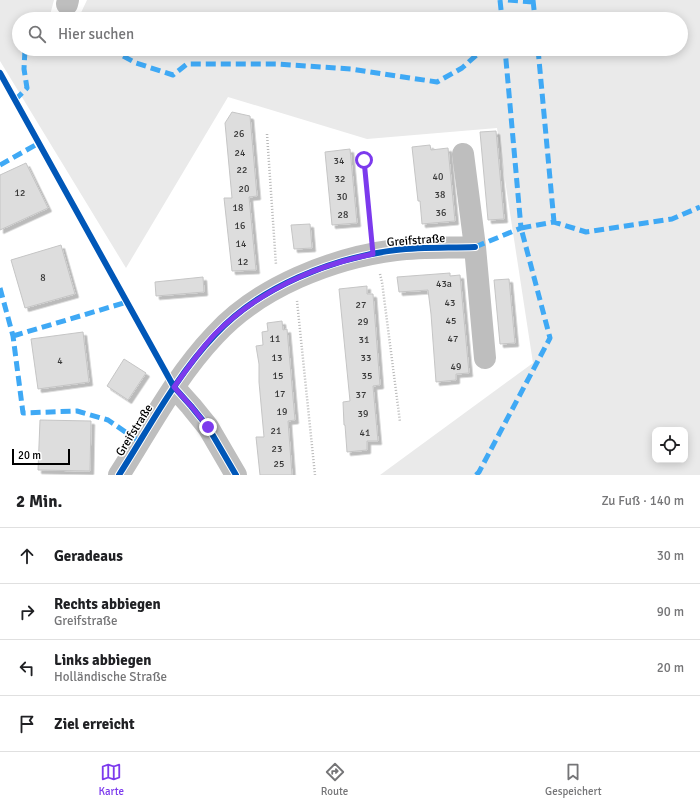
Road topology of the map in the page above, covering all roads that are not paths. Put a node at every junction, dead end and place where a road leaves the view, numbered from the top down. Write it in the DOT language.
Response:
graph roads {
  1 [pos="463,154"];
  2 [pos="475,247"];
  3 [pos="486,358"];
  4 [pos="174,387"];
  5 [pos="119,475"];
  6 [pos="236,475"];
  1 -- 2 [label="street"];
  2 -- 3 [label="street"];
  2 -- 4 [label="street, Greifstraße"];
  4 -- 5 [label="street, Greifstraße"];
  4 -- 6 [label="street"];
}
